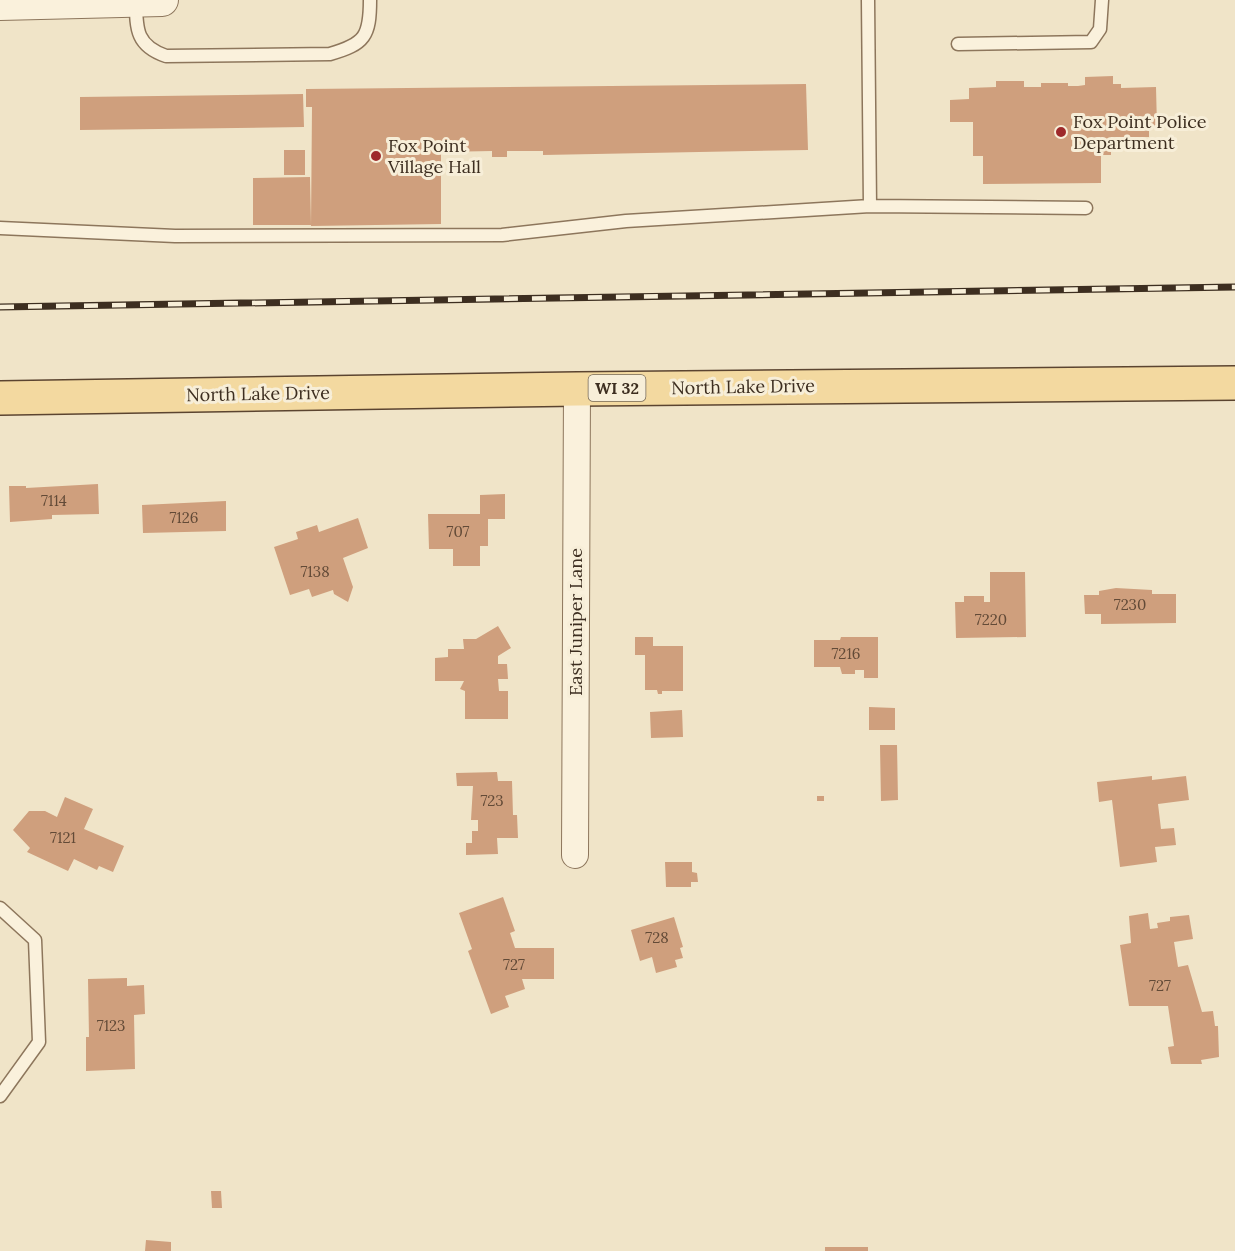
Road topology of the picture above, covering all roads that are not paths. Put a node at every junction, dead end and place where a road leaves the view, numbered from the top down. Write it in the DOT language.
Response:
graph roads {
  1 [pos="136,0"];
  2 [pos="162,0"];
  3 [pos="370,0"];
  4 [pos="868,0"];
  5 [pos="1102,0"];
  6 [pos="0,4"];
  7 [pos="957,44"];
  8 [pos="870,206"];
  9 [pos="1086,208"];
  10 [pos="0,228"];
  11 [pos="1235,383"];
  12 [pos="577,389"];
  13 [pos="0,398"];
  14 [pos="575,855"];
  15 [pos="0,908"];
  16 [pos="0,1096"];
  1 -- 2 [label="street"];
  1 -- 3 [label="lane"];
  1 -- 6 [label="street"];
  4 -- 8 [label="lane"];
  5 -- 7 [label="lane"];
  8 -- 9 [label="lane"];
  8 -- 10 [label="lane"];
  11 -- 12 [label="main road, North Lake Drive / WI 32"];
  12 -- 13 [label="main road, North Lake Drive / WI 32"];
  12 -- 14 [label="street, East Juniper Lane"];
  15 -- 16 [label="lane"];
}
